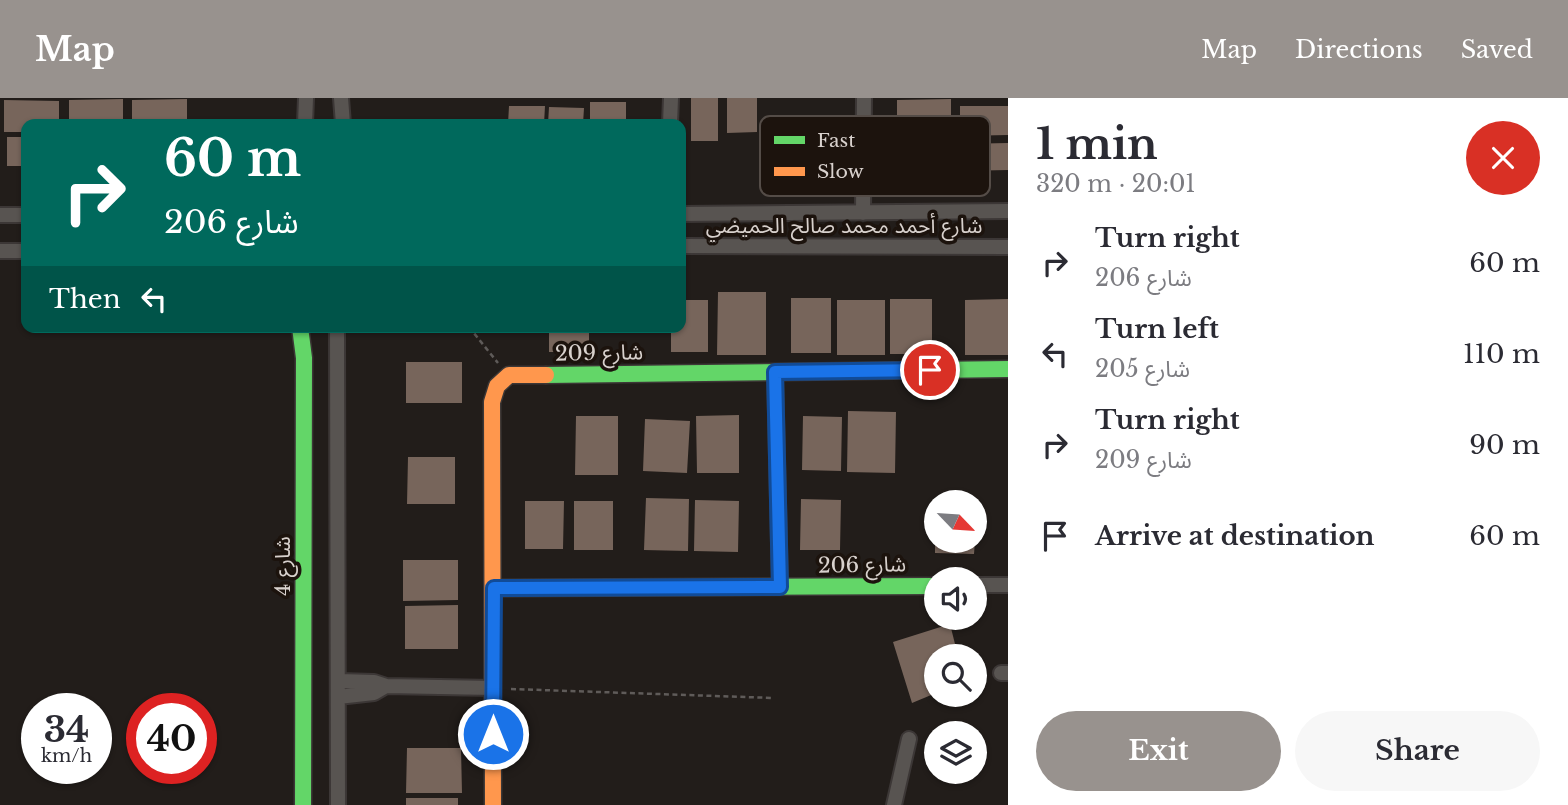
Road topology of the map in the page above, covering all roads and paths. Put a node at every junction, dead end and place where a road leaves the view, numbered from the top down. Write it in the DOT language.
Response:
graph roads {
  1 [pos="306,98"];
  2 [pos="341,98"];
  3 [pos="671,98"];
  4 [pos="864,98"];
  5 [pos="864,116"];
  6 [pos="305,119"];
  7 [pos="343,119"];
  8 [pos="670,119"];
  9 [pos="863,196"];
  10 [pos="0,206"];
  11 [pos="1008,211"];
  12 [pos="863,213"];
  13 [pos="686,214"];
  14 [pos="13,215"];
  15 [pos="686,246"];
  16 [pos="1008,247"];
  17 [pos="0,251"];
  18 [pos="21,251"];
  19 [pos="301,333"];
  20 [pos="337,333"];
  21 [pos="474,333"];
  22 [pos="1008,369"];
  23 [pos="775,372"];
  24 [pos="509,375"];
  25 [pos="987,585"];
  26 [pos="1008,585"];
  27 [pos="924,586"];
  28 [pos="780,587"];
  29 [pos="494,588"];
  30 [pos="339,681"];
  31 [pos="386,687"];
  32 [pos="493,688"];
  33 [pos="338,697"];
  34 [pos="774,698"];
  35 [pos="909,739"];
  36 [pos="303,805"];
  37 [pos="338,805"];
  38 [pos="495,805"];
  39 [pos="894,805"];
  1 -- 6 [label="street"];
  2 -- 7 [label="street"];
  3 -- 8 [label="street"];
  4 -- 5 [label="street"];
  9 -- 12 [label="street"];
  10 -- 14 [label="street"];
  11 -- 12 [label="street, شارع أحمد محمد صالح الحميضي"];
  12 -- 13 [label="street, شارع أحمد محمد صالح الحميضي"];
  15 -- 16 [label="street, شارع أحمد محمد صالح الحميضي"];
  17 -- 18 [label="street"];
  19 -- 36 [label="street, شارع 4"];
  20 -- 30 [label="street"];
  21 -- 24 [label="path"];
  22 -- 23 [label="street, شارع 209"];
  23 -- 24 [label="street, شارع 209"];
  23 -- 28 [label="street"];
  24 -- 29 [label="street"];
  25 -- 26 [label="street"];
  27 -- 28 [label="street, شارع 206"];
  28 -- 29 [label="street, شارع 206"];
  29 -- 32 [label="street"];
  30 -- 31 [label="street"];
  30 -- 33 [label="street"];
  31 -- 32 [label="street"];
  31 -- 33 [label="street"];
  32 -- 34 [label="path"];
  32 -- 38 [label="street"];
  33 -- 37 [label="street"];
  35 -- 39 [label="street"];
}
